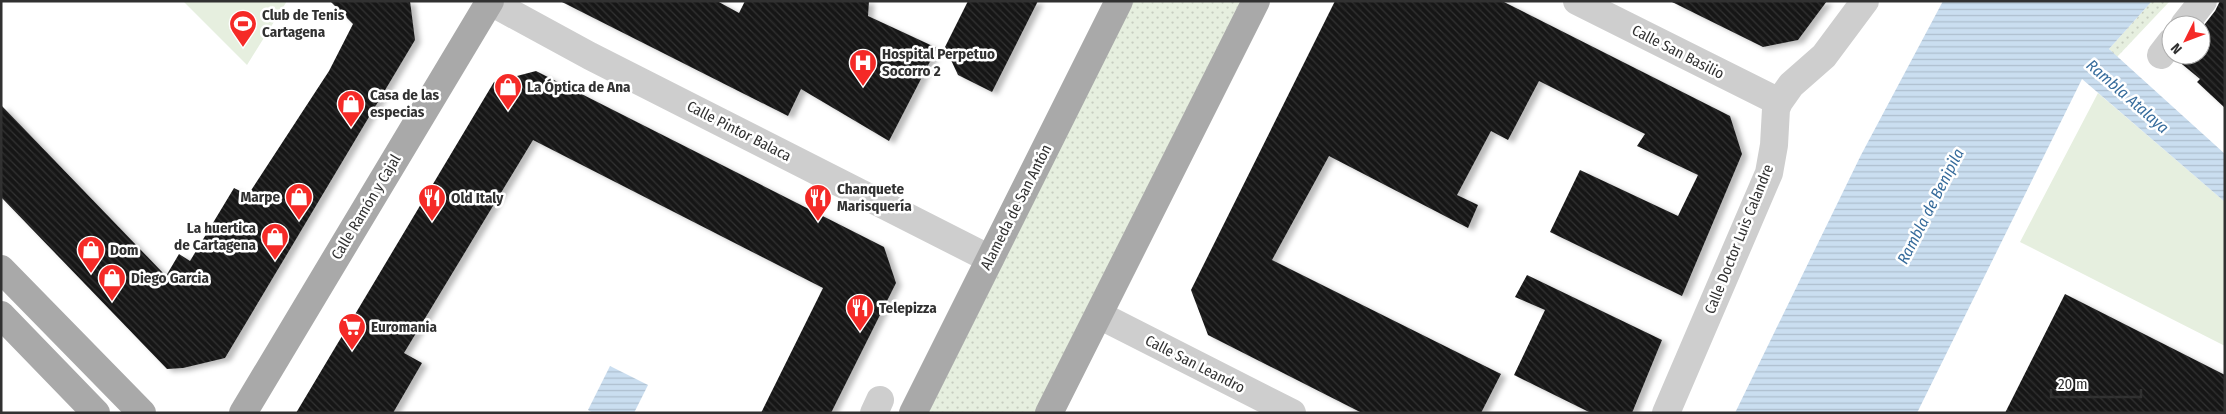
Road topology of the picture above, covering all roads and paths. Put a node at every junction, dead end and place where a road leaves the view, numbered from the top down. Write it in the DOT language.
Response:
graph roads {
  1 [pos="489,1"];
  2 [pos="1120,1"];
  3 [pos="1256,1"];
  4 [pos="1577,1"];
  5 [pos="1865,1"];
  6 [pos="2203,1"];
  7 [pos="2192,15"];
  8 [pos="1778,102"];
  9 [pos="990,258"];
  10 [pos="1,269"];
  11 [pos="1,315"];
  12 [pos="1099,315"];
  13 [pos="96,413"];
  14 [pos="142,413"];
  15 [pos="243,413"];
  16 [pos="913,413"];
  17 [pos="1049,413"];
  18 [pos="1292,413"];
  19 [pos="1666,413"];
  1 -- 9 [label="street, Calle Pintor Balaca"];
  1 -- 15 [label="main road, Calle Ramón y Cajal"];
  2 -- 9 [label="main road, Alameda de San Antón"];
  3 -- 12 [label="main road"];
  4 -- 8 [label="street, Calle San Basilio"];
  5 -- 8 [label="street"];
  6 -- 7 [label="street"];
  8 -- 19 [label="street, Calle Doctor Luis Calandre"];
  9 -- 16 [label="main road, Alameda de San Antón"];
  10 -- 14 [label="main road"];
  11 -- 13 [label="main road"];
  12 -- 17 [label="main road"];
  12 -- 18 [label="street, Calle San Leandro"];
}
